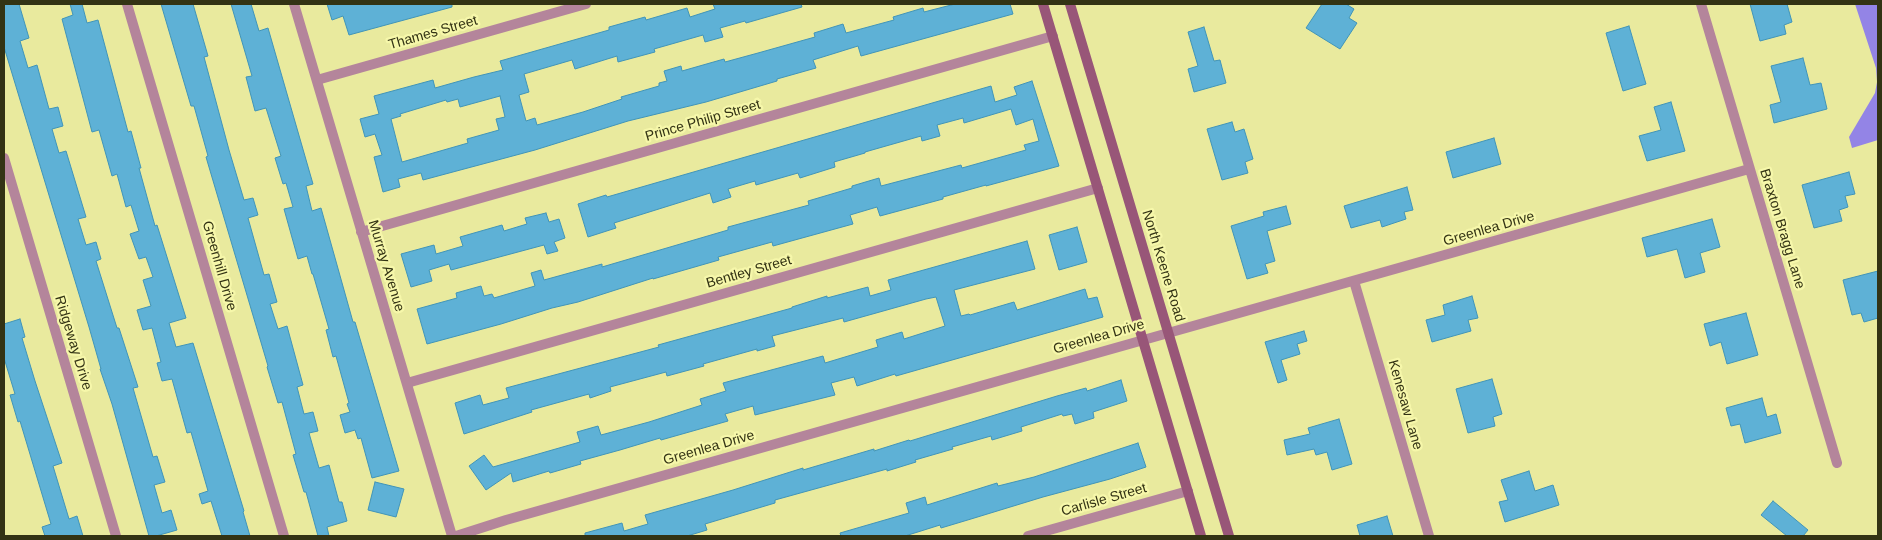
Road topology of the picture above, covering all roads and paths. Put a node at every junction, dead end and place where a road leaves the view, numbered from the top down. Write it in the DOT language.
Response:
graph roads {
  1 [pos="127,4"];
  2 [pos="294,4"];
  3 [pos="586,4"];
  4 [pos="1044,4"];
  5 [pos="1070,4"];
  6 [pos="1700,4"];
  7 [pos="1053,36"];
  8 [pos="317,80"];
  9 [pos="4,158"];
  10 [pos="1749,169"];
  11 [pos="1098,188"];
  12 [pos="361,232"];
  13 [pos="1354,281"];
  14 [pos="1168,332"];
  15 [pos="1143,339"];
  16 [pos="407,384"];
  17 [pos="1837,462"];
  18 [pos="1188,491"];
  19 [pos="116,536"];
  20 [pos="284,536"];
  21 [pos="452,536"];
  22 [pos="456,536"];
  23 [pos="1028,536"];
  24 [pos="1201,536"];
  25 [pos="1229,536"];
  26 [pos="1429,536"];
  1 -- 20 [label="street, Greenhill Drive"];
  2 -- 8 [label="street, Murray Avenue"];
  3 -- 8 [label="street, Thames Street"];
  4 -- 7 [label="main road"];
  5 -- 14 [label="main road, North Keene Road"];
  6 -- 10 [label="street, Braxton Bragg Lane"];
  7 -- 11 [label="main road"];
  7 -- 12 [label="street, Prince Philip Street"];
  8 -- 12 [label="street, Murray Avenue"];
  9 -- 19 [label="street, Ridgeway Drive"];
  10 -- 13 [label="street, Greenlea Drive"];
  10 -- 17 [label="street, Braxton Bragg Lane"];
  11 -- 15 [label="main road"];
  11 -- 16 [label="street, Bentley Street"];
  12 -- 16 [label="street, Murray Avenue"];
  13 -- 14 [label="street, Greenlea Drive"];
  13 -- 26 [label="street, Kenesaw Lane"];
  14 -- 15 [label="street, Greenlea Drive"];
  14 -- 25 [label="main road, North Keene Road"];
  15 -- 18 [label="main road"];
  15 -- 22 [label="street, Greenlea Drive"];
  16 -- 21 [label="street, Murray Avenue"];
  18 -- 23 [label="street, Carlisle Street"];
  18 -- 24 [label="main road"];
}
